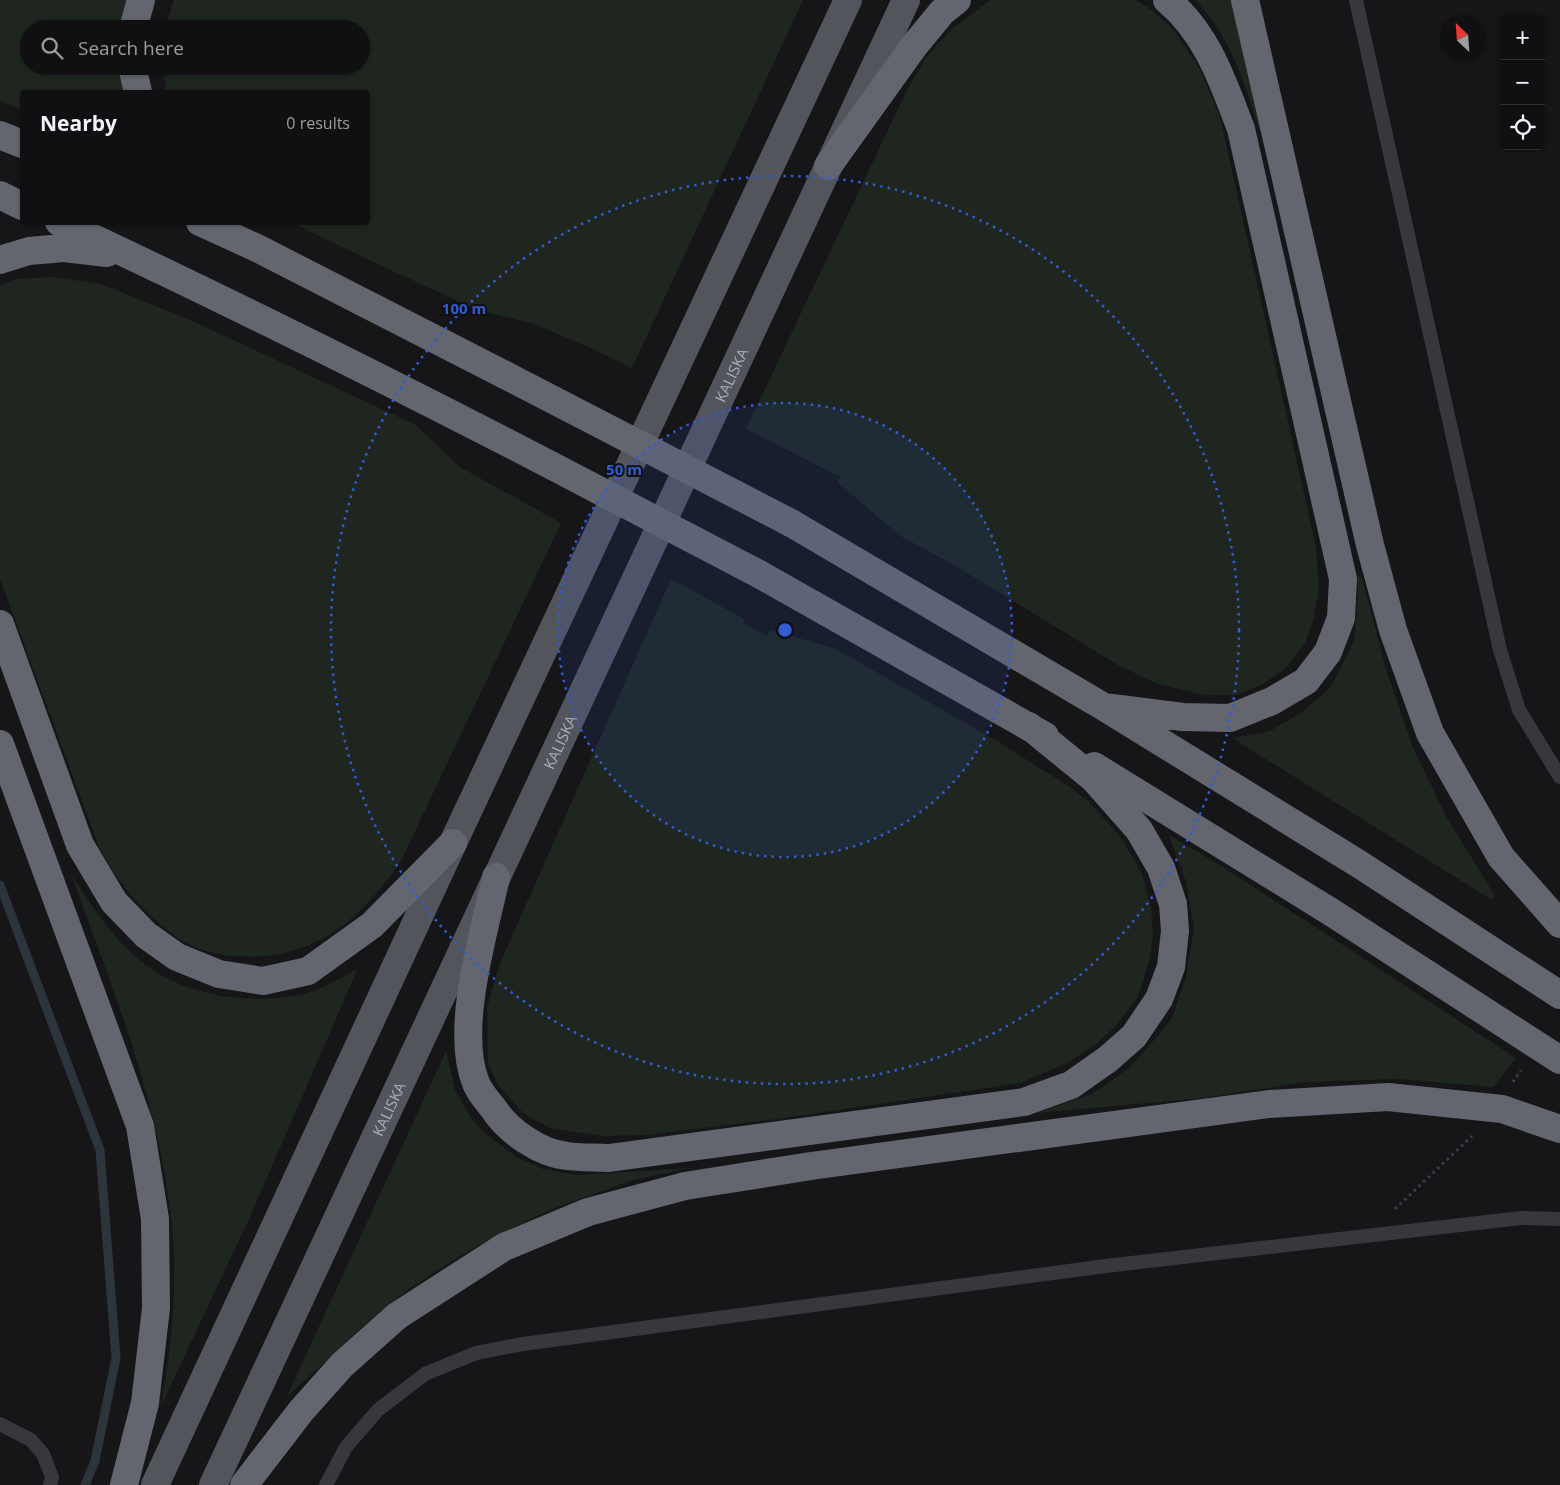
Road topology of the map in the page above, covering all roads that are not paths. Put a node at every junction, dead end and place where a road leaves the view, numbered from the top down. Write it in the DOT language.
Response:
graph roads {
  1 [pos="141,0"];
  2 [pos="848,0"];
  3 [pos="906,0"];
  4 [pos="957,0"];
  5 [pos="1166,0"];
  6 [pos="1246,0"];
  7 [pos="1356,0"];
  8 [pos="136,20"];
  9 [pos="134,75"];
  10 [pos="138,90"];
  11 [pos="0,135"];
  12 [pos="20,143"];
  13 [pos="828,166"];
  14 [pos="0,195"];
  15 [pos="20,205"];
  16 [pos="65,225"];
  17 [pos="207,225"];
  18 [pos="237,225"];
  19 [pos="259,249"];
  20 [pos="131,256"];
  21 [pos="0,260"];
  22 [pos="0,624"];
  23 [pos="1104,707"];
  24 [pos="1029,726"];
  25 [pos="0,744"];
  26 [pos="1560,777"];
  27 [pos="453,843"];
  28 [pos="496,877"];
  29 [pos="1560,924"];
  30 [pos="1560,995"];
  31 [pos="1560,1060"];
  32 [pos="1560,1129"];
  33 [pos="1560,1219"];
  34 [pos="0,1424"];
  35 [pos="50,1485"];
  36 [pos="124,1485"];
  37 [pos="155,1485"];
  38 [pos="213,1485"];
  39 [pos="244,1485"];
  40 [pos="326,1485"];
  1 -- 8 [label="highway"];
  2 -- 27 [label="main road"];
  3 -- 13 [label="main road, KALISKA"];
  4 -- 13 [label="highway"];
  5 -- 23 [label="highway"];
  6 -- 29 [label="highway"];
  7 -- 26 [label="lane"];
  9 -- 10 [label="highway"];
  11 -- 12 [label="highway"];
  13 -- 28 [label="main road, KALISKA"];
  14 -- 15 [label="highway"];
  16 -- 20 [label="highway"];
  17 -- 19 [label="highway"];
  18 -- 19 [label="highway"];
  19 -- 23 [label="highway, bridge"];
  20 -- 21 [label="highway"];
  20 -- 24 [label="highway, bridge"];
  22 -- 27 [label="highway"];
  23 -- 30 [label="highway"];
  24 -- 28 [label="highway"];
  24 -- 31 [label="highway"];
  25 -- 36 [label="highway"];
  27 -- 37 [label="main road"];
  28 -- 38 [label="main road, KALISKA"];
  32 -- 39 [label="highway"];
  33 -- 40 [label="lane"];
  34 -- 35 [label="lane"];
}
